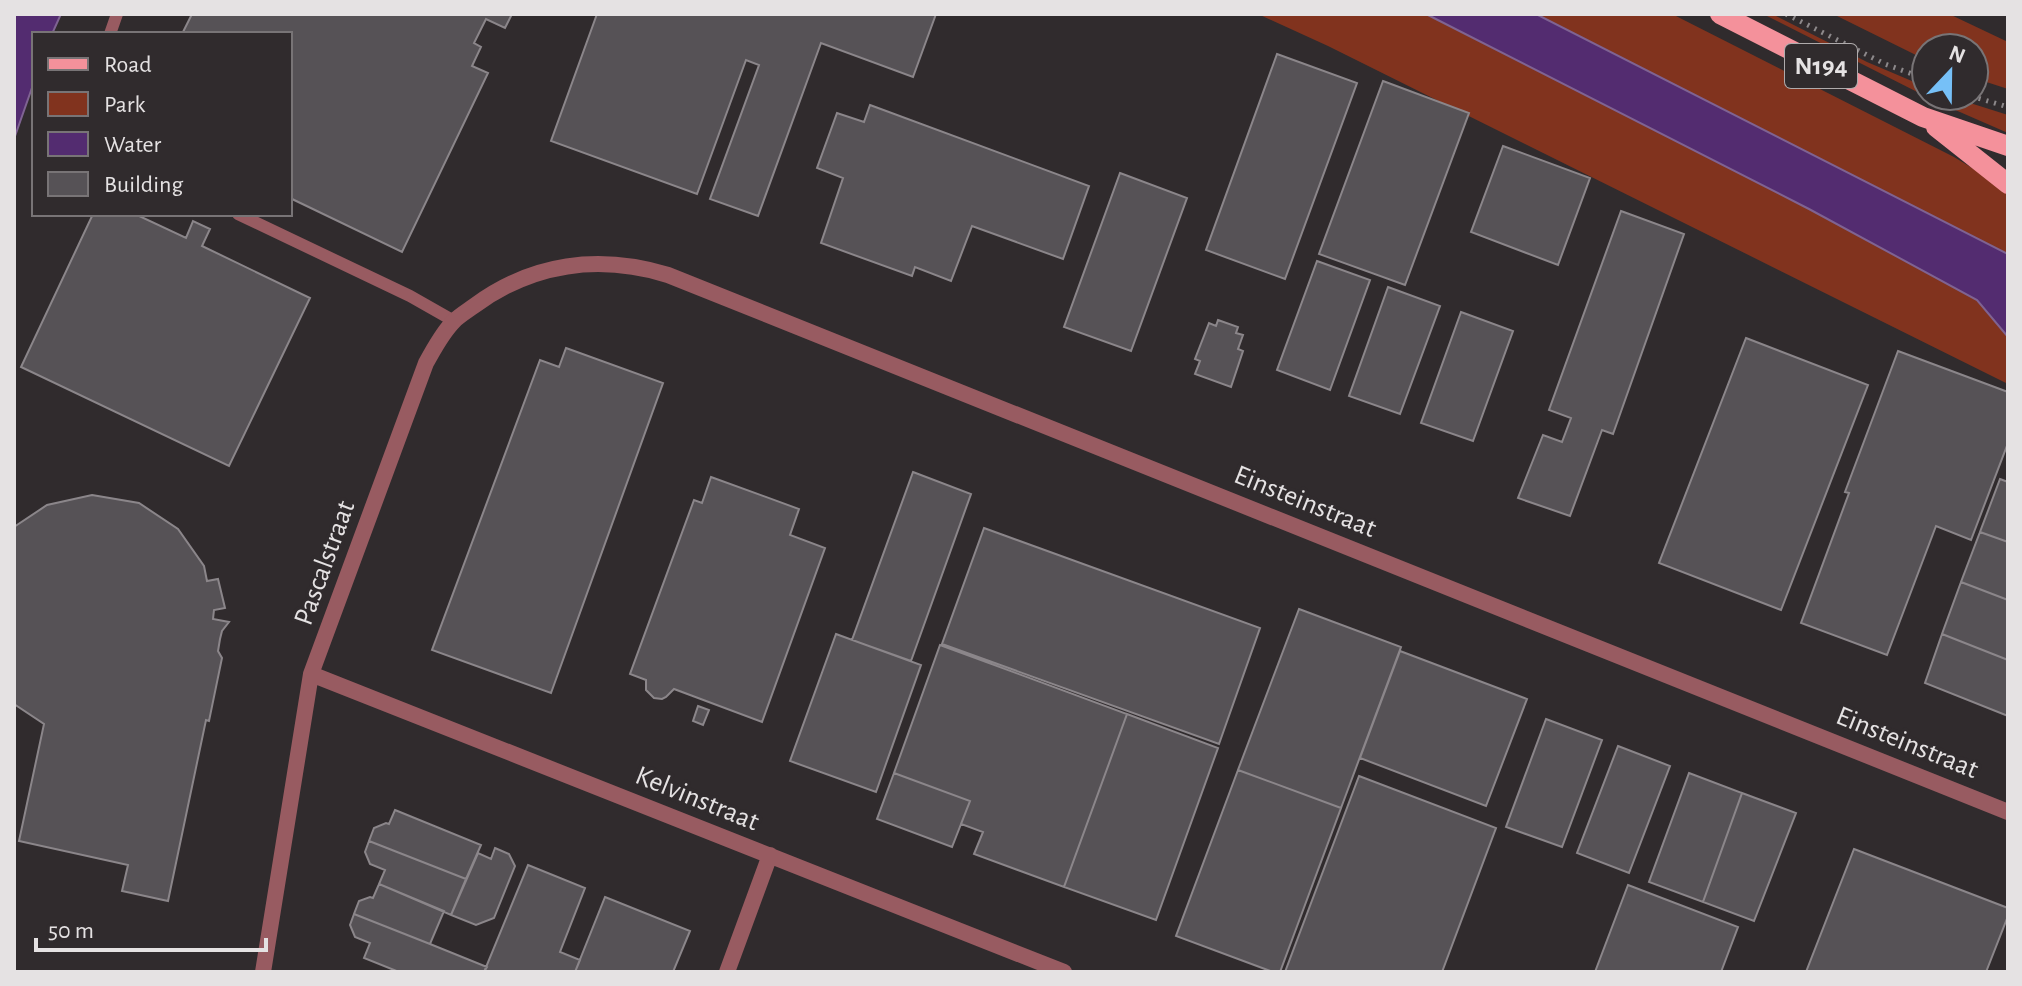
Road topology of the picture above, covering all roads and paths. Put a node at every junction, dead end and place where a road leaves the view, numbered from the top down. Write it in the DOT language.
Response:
graph roads {
  1 [pos="1720,14"];
  2 [pos="1786,14"];
  3 [pos="1910,73"];
  4 [pos="1923,117"];
  5 [pos="2008,146"];
  6 [pos="2008,184"];
  7 [pos="242,216"];
  8 [pos="578,264"];
  9 [pos="454,321"];
  10 [pos="311,674"];
  11 [pos="2008,812"];
  12 [pos="770,855"];
  13 [pos="263,972"];
  14 [pos="727,972"];
  15 [pos="1064,972"];
  1 -- 4 [label="main road, N194"];
  2 -- 3 [label="path"];
  4 -- 5 [label="main road, N194"];
  4 -- 6 [label="main road, N194"];
  7 -- 9 [label="lane"];
  8 -- 9 [label="street, Pascalstraat"];
  8 -- 11 [label="street, Einsteinstraat"];
  9 -- 10 [label="street, Pascalstraat"];
  10 -- 12 [label="street, Kelvinstraat"];
  10 -- 13 [label="street, Pascalstraat"];
  12 -- 14 [label="street"];
  12 -- 15 [label="street, Kelvinstraat"];
}
